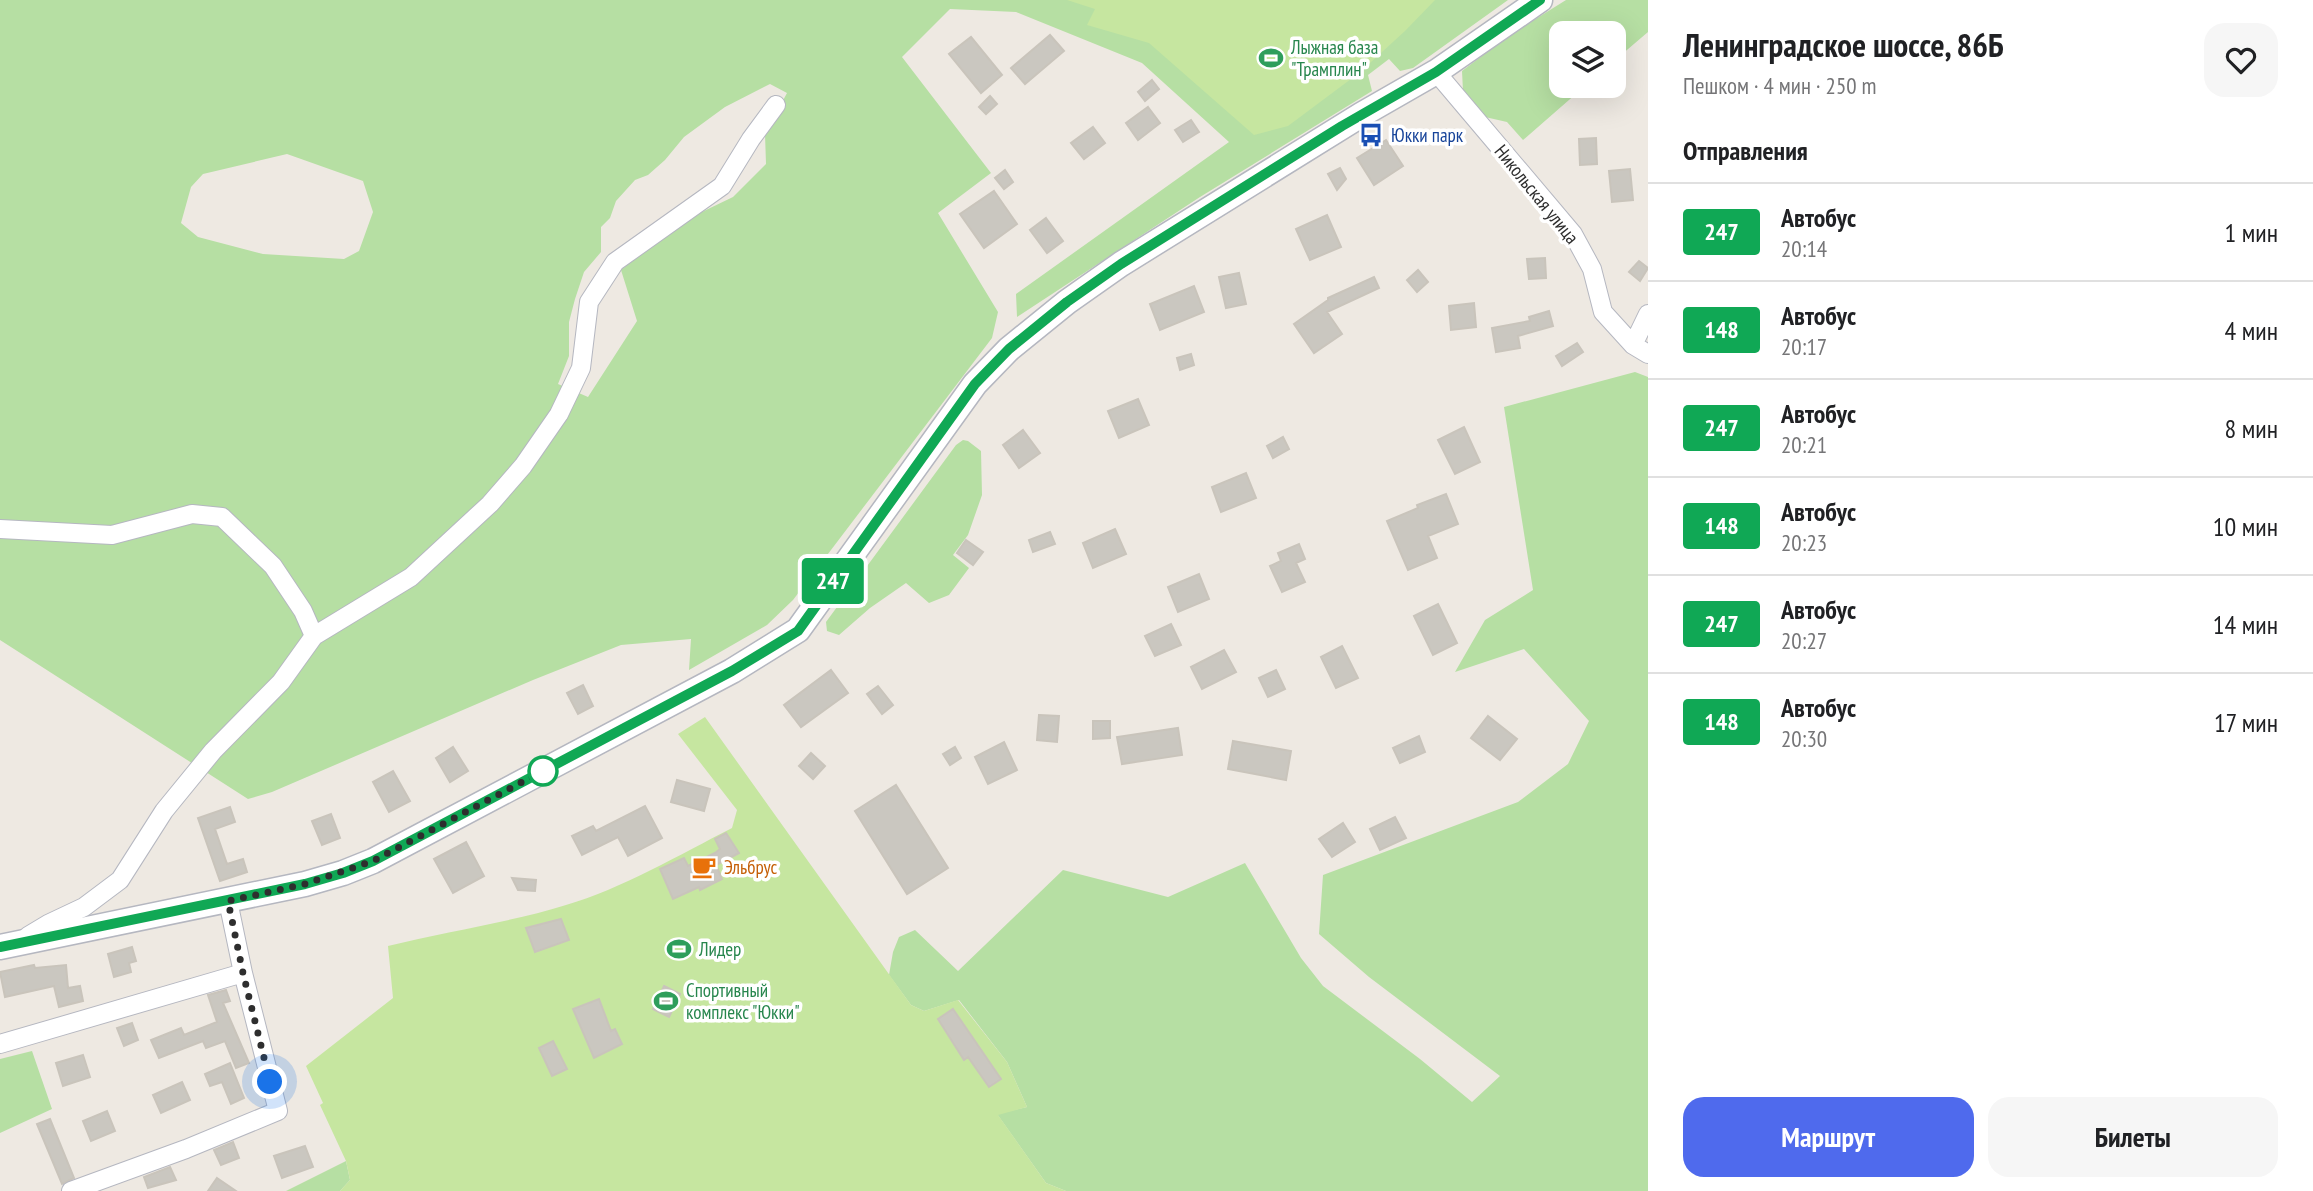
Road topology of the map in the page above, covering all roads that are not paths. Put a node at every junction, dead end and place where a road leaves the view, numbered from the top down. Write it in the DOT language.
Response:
graph roads {
  1 [pos="1540,0"];
  2 [pos="1436,72"];
  3 [pos="776,105"];
  4 [pos="1648,314"];
  5 [pos="1641,349"];
  6 [pos="0,529"];
  7 [pos="314,636"];
  8 [pos="228,901"];
  9 [pos="7,946"];
  10 [pos="243,973"];
  11 [pos="0,1044"];
  12 [pos="71,1191"];
  1 -- 2 [label="main road"];
  2 -- 5 [label="street, Никольская улица"];
  2 -- 8 [label="main road"];
  3 -- 7 [label="street"];
  4 -- 5 [label="street"];
  6 -- 7 [label="street"];
  7 -- 9 [label="street"];
  8 -- 9 [label="main road"];
  8 -- 10 [label="street"];
  10 -- 11 [label="street"];
  10 -- 12 [label="street"];
}
